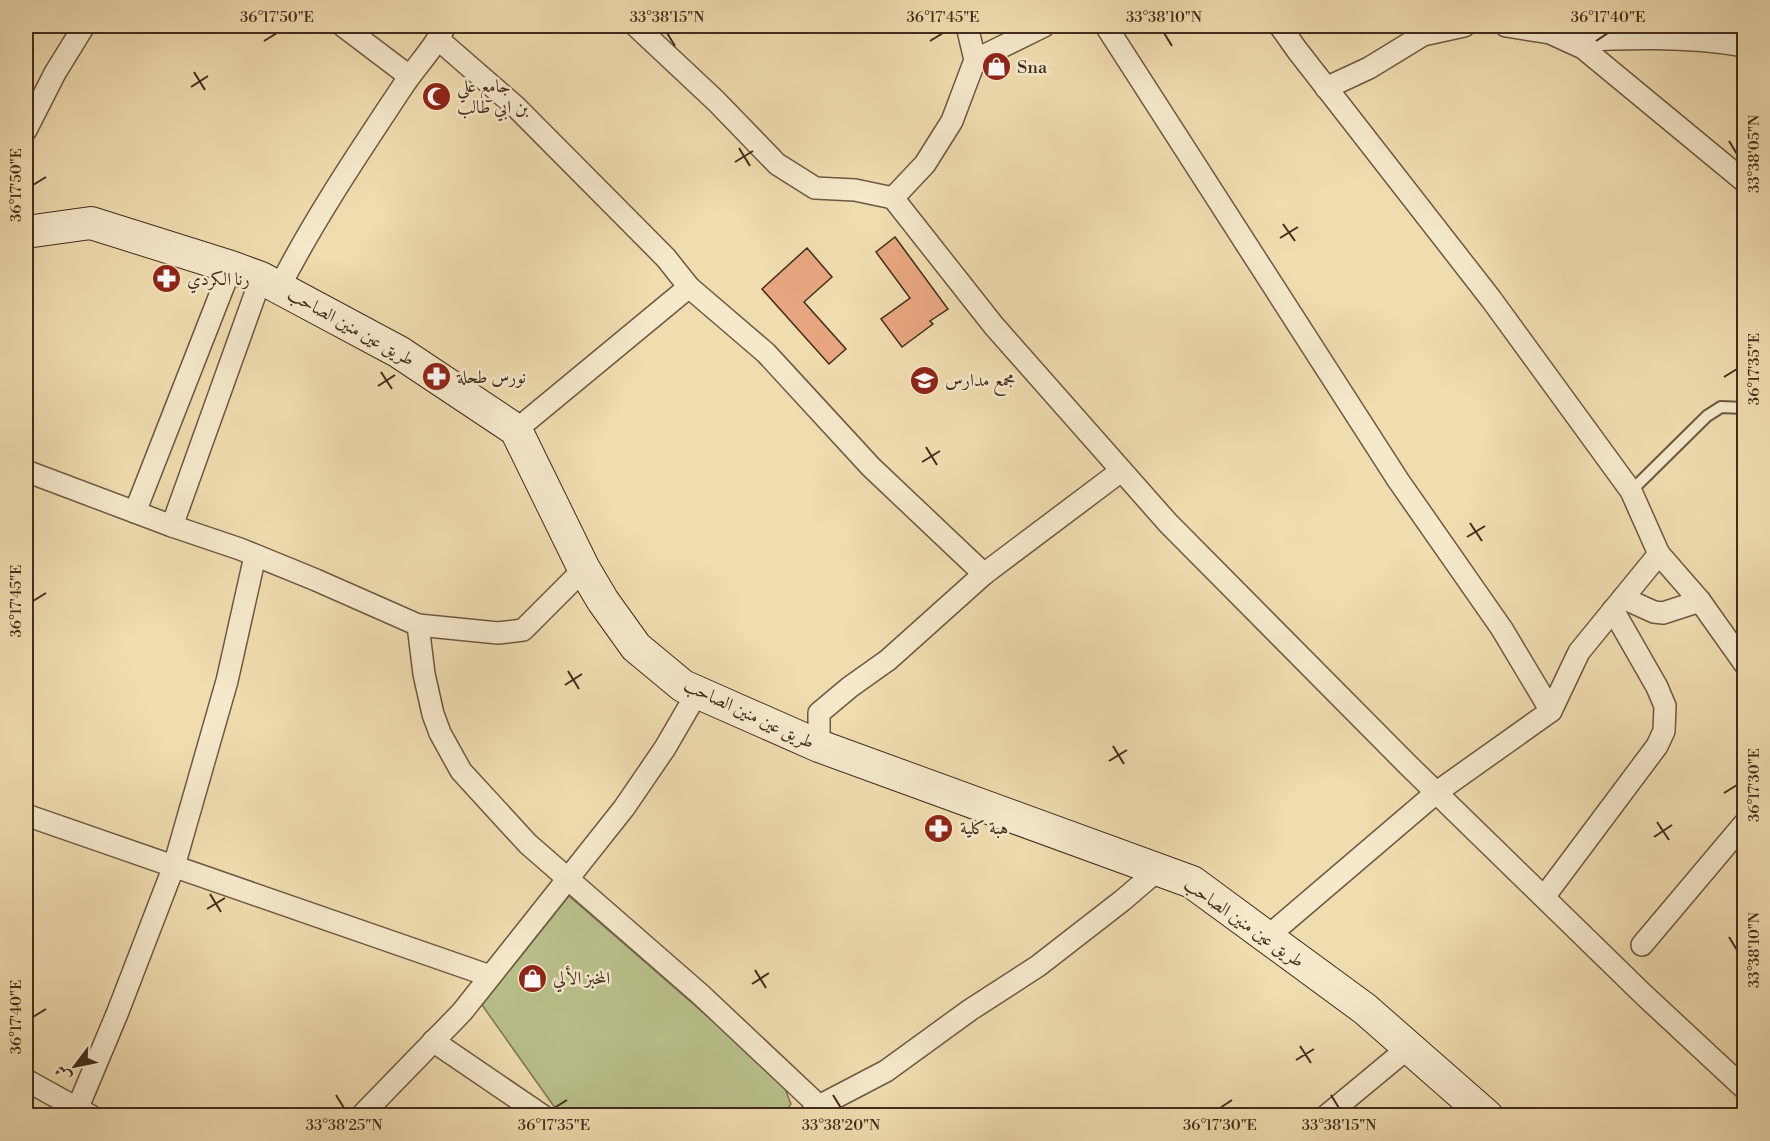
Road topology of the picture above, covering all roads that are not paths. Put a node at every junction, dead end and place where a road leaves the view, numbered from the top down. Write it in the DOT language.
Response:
graph roads {
  1 [pos="84,26"];
  2 [pos="343,26"];
  3 [pos="636,26"];
  4 [pos="967,26"];
  5 [pos="1044,26"];
  6 [pos="1106,26"];
  7 [pos="1280,26"];
  8 [pos="1464,26"];
  9 [pos="1506,26"];
  10 [pos="442,32"];
  11 [pos="1555,33"];
  12 [pos="1744,46"];
  13 [pos="975,60"];
  14 [pos="409,76"];
  15 [pos="1326,88"];
  16 [pos="26,130"];
  17 [pos="1744,181"];
  18 [pos="893,198"];
  19 [pos="26,232"];
  20 [pos="231,267"];
  21 [pos="270,283"];
  22 [pos="689,287"];
  23 [pos="1744,408"];
  24 [pos="516,430"];
  25 [pos="26,471"];
  26 [pos="1121,471"];
  27 [pos="1631,491"];
  28 [pos="135,512"];
  29 [pos="172,526"];
  30 [pos="1659,554"];
  31 [pos="255,556"];
  32 [pos="584,569"];
  33 [pos="984,574"];
  34 [pos="1700,601"];
  35 [pos="1618,604"];
  36 [pos="418,626"];
  37 [pos="1744,663"];
  38 [pos="697,693"];
  39 [pos="1551,711"];
  40 [pos="819,746"];
  41 [pos="1437,792"];
  42 [pos="26,815"];
  43 [pos="1744,824"];
  44 [pos="174,866"];
  45 [pos="1158,870"];
  46 [pos="566,879"];
  47 [pos="1544,897"];
  48 [pos="1267,937"];
  49 [pos="1642,945"];
  50 [pos="490,976"];
  51 [pos="433,1041"];
  52 [pos="1408,1048"];
  53 [pos="26,1080"];
  54 [pos="1744,1088"];
  55 [pos="1478,1108"];
  56 [pos="84,1111"];
  57 [pos="818,1112"];
  58 [pos="361,1116"];
  59 [pos="543,1116"];
  60 [pos="1326,1116"];
  61 [pos="1504,1116"];
  1 -- 16 [label="street"];
  2 -- 14 [label="street"];
  3 -- 18 [label="street"];
  4 -- 13 [label="street"];
  5 -- 13 [label="street"];
  6 -- 39 [label="street"];
  7 -- 15 [label="street"];
  8 -- 15 [label="street"];
  9 -- 11 [label="street"];
  10 -- 14 [label="street"];
  10 -- 22 [label="street"];
  11 -- 12 [label="street"];
  11 -- 17 [label="street"];
  13 -- 18 [label="street"];
  14 -- 21 [label="street"];
  15 -- 27 [label="street"];
  18 -- 26 [label="street"];
  19 -- 20 [label="main road, طريق عين منين الصاحب"];
  20 -- 21 [label="main road, طريق عين منين الصاحب"];
  20 -- 28 [label="street"];
  21 -- 24 [label="main road, طريق عين منين الصاحب"];
  21 -- 29 [label="street"];
  22 -- 24 [label="street"];
  22 -- 33 [label="street"];
  23 -- 27 [label="lane"];
  24 -- 32 [label="main road, طريق عين منين الصاحب"];
  25 -- 28 [label="street"];
  26 -- 33 [label="street"];
  26 -- 41 [label="street"];
  27 -- 30 [label="street"];
  28 -- 29 [label="street"];
  29 -- 31 [label="street"];
  30 -- 34 [label="street"];
  30 -- 35 [label="street"];
  31 -- 36 [label="street"];
  31 -- 44 [label="street"];
  32 -- 36 [label="street"];
  32 -- 38 [label="main road, طريق عين منين الصاحب"];
  33 -- 40 [label="street"];
  34 -- 35 [label="street"];
  34 -- 37 [label="street"];
  35 -- 39 [label="street"];
  35 -- 47 [label="street"];
  36 -- 46 [label="street"];
  38 -- 40 [label="main road, طريق عين منين الصاحب"];
  38 -- 46 [label="street"];
  39 -- 41 [label="street"];
  40 -- 45 [label="main road, طريق عين منين الصاحب"];
  41 -- 47 [label="street"];
  41 -- 48 [label="street"];
  42 -- 44 [label="street"];
  43 -- 49 [label="street"];
  44 -- 50 [label="street"];
  44 -- 56 [label="street"];
  45 -- 48 [label="main road, طريق عين منين الصاحب"];
  45 -- 57 [label="street"];
  46 -- 50 [label="street"];
  46 -- 57 [label="street"];
  47 -- 54 [label="street"];
  48 -- 52 [label="main road, طريق عين منين الصاحب"];
  50 -- 51 [label="street"];
  51 -- 58 [label="street"];
  51 -- 59 [label="street"];
  52 -- 55 [label="main road, طريق عين منين الصاحب"];
  52 -- 60 [label="street"];
  53 -- 56 [label="street"];
  55 -- 61 [label="street"];
}
